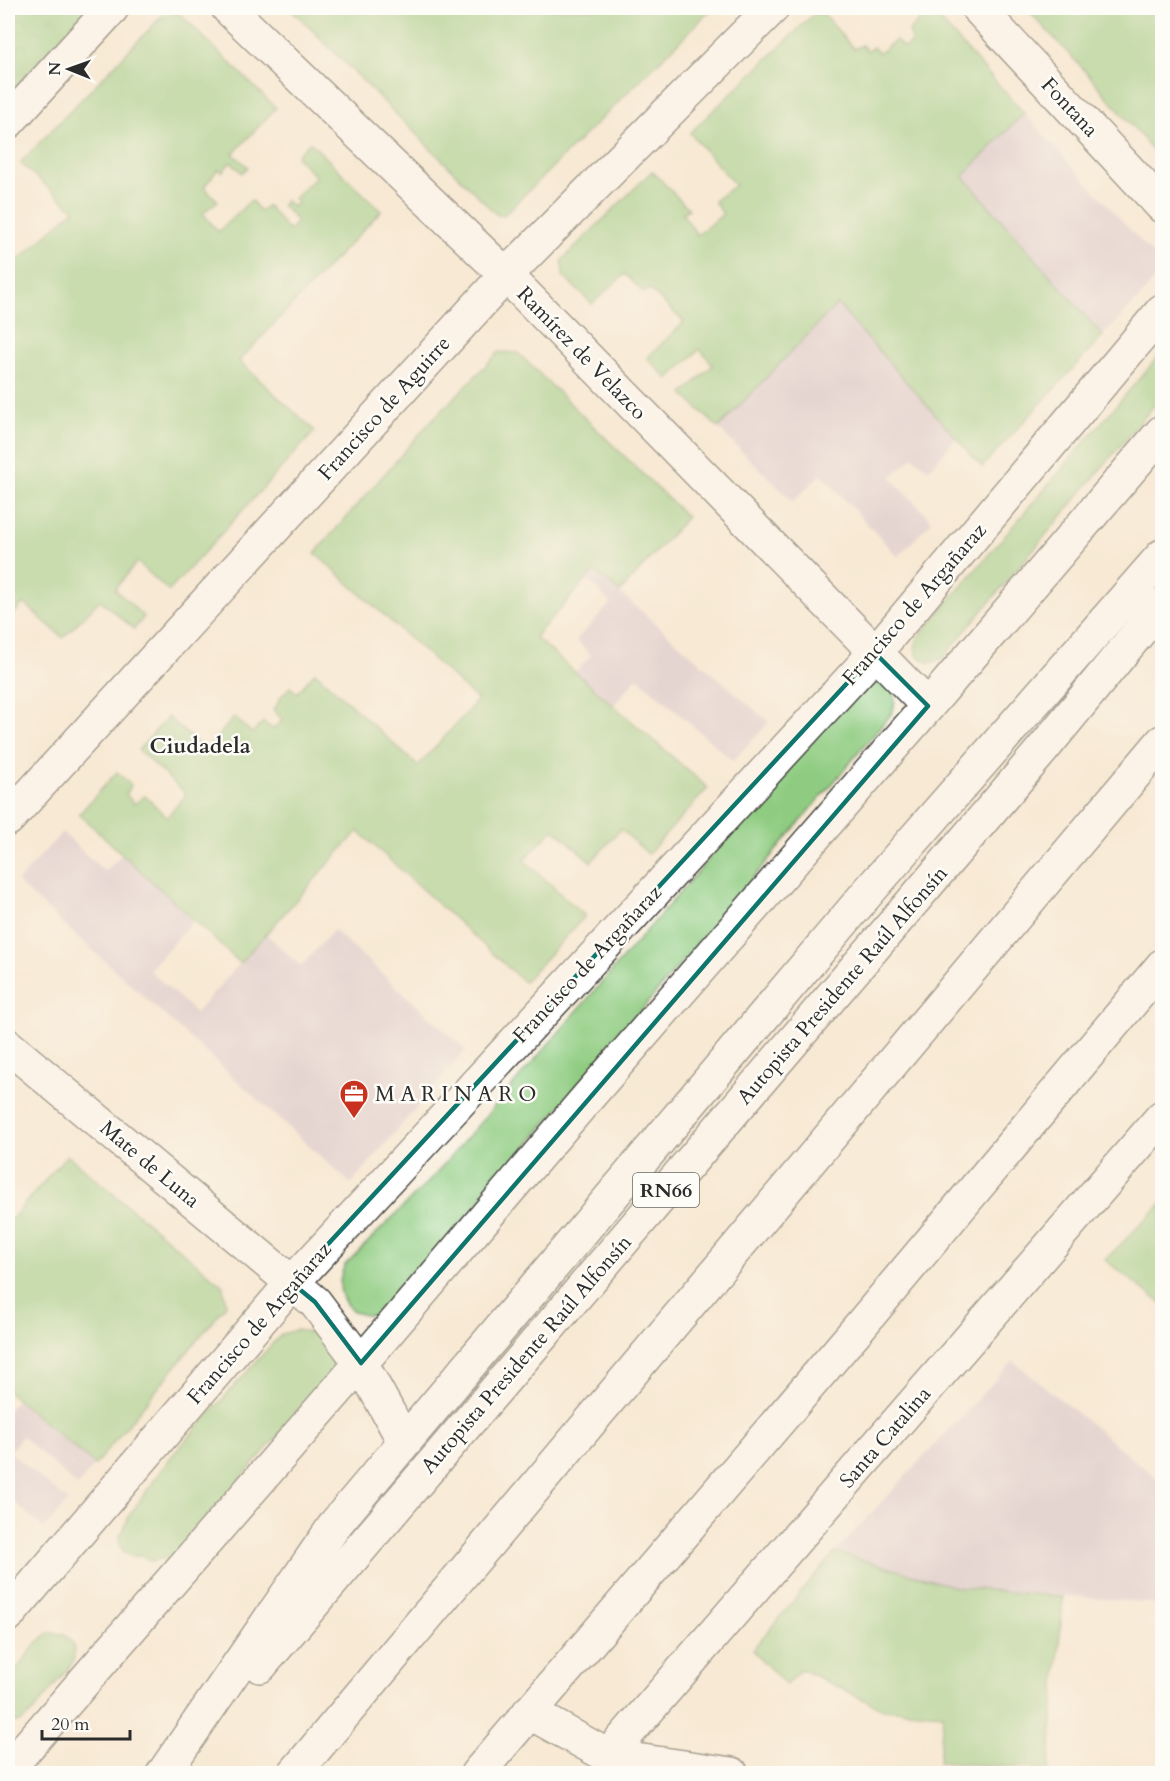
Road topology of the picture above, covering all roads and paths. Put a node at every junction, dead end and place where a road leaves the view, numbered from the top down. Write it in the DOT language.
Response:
graph roads {
  1 [pos="112,8"];
  2 [pos="228,8"];
  3 [pos="772,8"];
  4 [pos="978,8"];
  5 [pos="8,122"];
  6 [pos="1162,206"];
  7 [pos="506,275"];
  8 [pos="1162,310"];
  9 [pos="1162,432"];
  10 [pos="1162,556"];
  11 [pos="1162,604"];
  12 [pos="875,652"];
  13 [pos="927,706"];
  14 [pos="1162,742"];
  15 [pos="8,819"];
  16 [pos="1158,977"];
  17 [pos="8,1046"];
  18 [pos="1162,1117"];
  19 [pos="292,1283"];
  20 [pos="361,1364"];
  21 [pos="404,1441"];
  22 [pos="8,1615"];
  23 [pos="529,1712"];
  24 [pos="608,1756"];
  25 [pos="9,1762"];
  26 [pos="163,1773"];
  27 [pos="168,1773"];
  28 [pos="294,1773"];
  29 [pos="477,1773"];
  30 [pos="732,1773"];
  1 -- 5 [label="main road"];
  2 -- 7 [label="main road, Ramírez de Velazco"];
  3 -- 7 [label="main road, Francisco de Aguirre"];
  4 -- 6 [label="main road, Fontana"];
  7 -- 12 [label="main road, Ramírez de Velazco"];
  7 -- 15 [label="main road, Francisco de Aguirre"];
  8 -- 12 [label="main road, Francisco de Argañaraz"];
  9 -- 13 [label="main road"];
  10 -- 21 [label="main road"];
  11 -- 27 [label="main road, Autopista Presidente Raúl Alfonsín / RN66"];
  12 -- 13 [label="main road, Ramírez de Velazco"];
  12 -- 19 [label="main road, Francisco de Argañaraz"];
  13 -- 20 [label="main road"];
  14 -- 28 [label="main road"];
  16 -- 23 [label="main road"];
  17 -- 19 [label="main road, Mate de Luna"];
  18 -- 24 [label="main road, Santa Catalina"];
  19 -- 20 [label="main road, Mate de Luna"];
  19 -- 22 [label="main road, Francisco de Argañaraz"];
  20 -- 21 [label="main road, Mate de Luna"];
  20 -- 25 [label="main road"];
  21 -- 26 [label="main road"];
  23 -- 24 [label="main road"];
  23 -- 29 [label="main road"];
  24 -- 30 [label="main road"];
}
